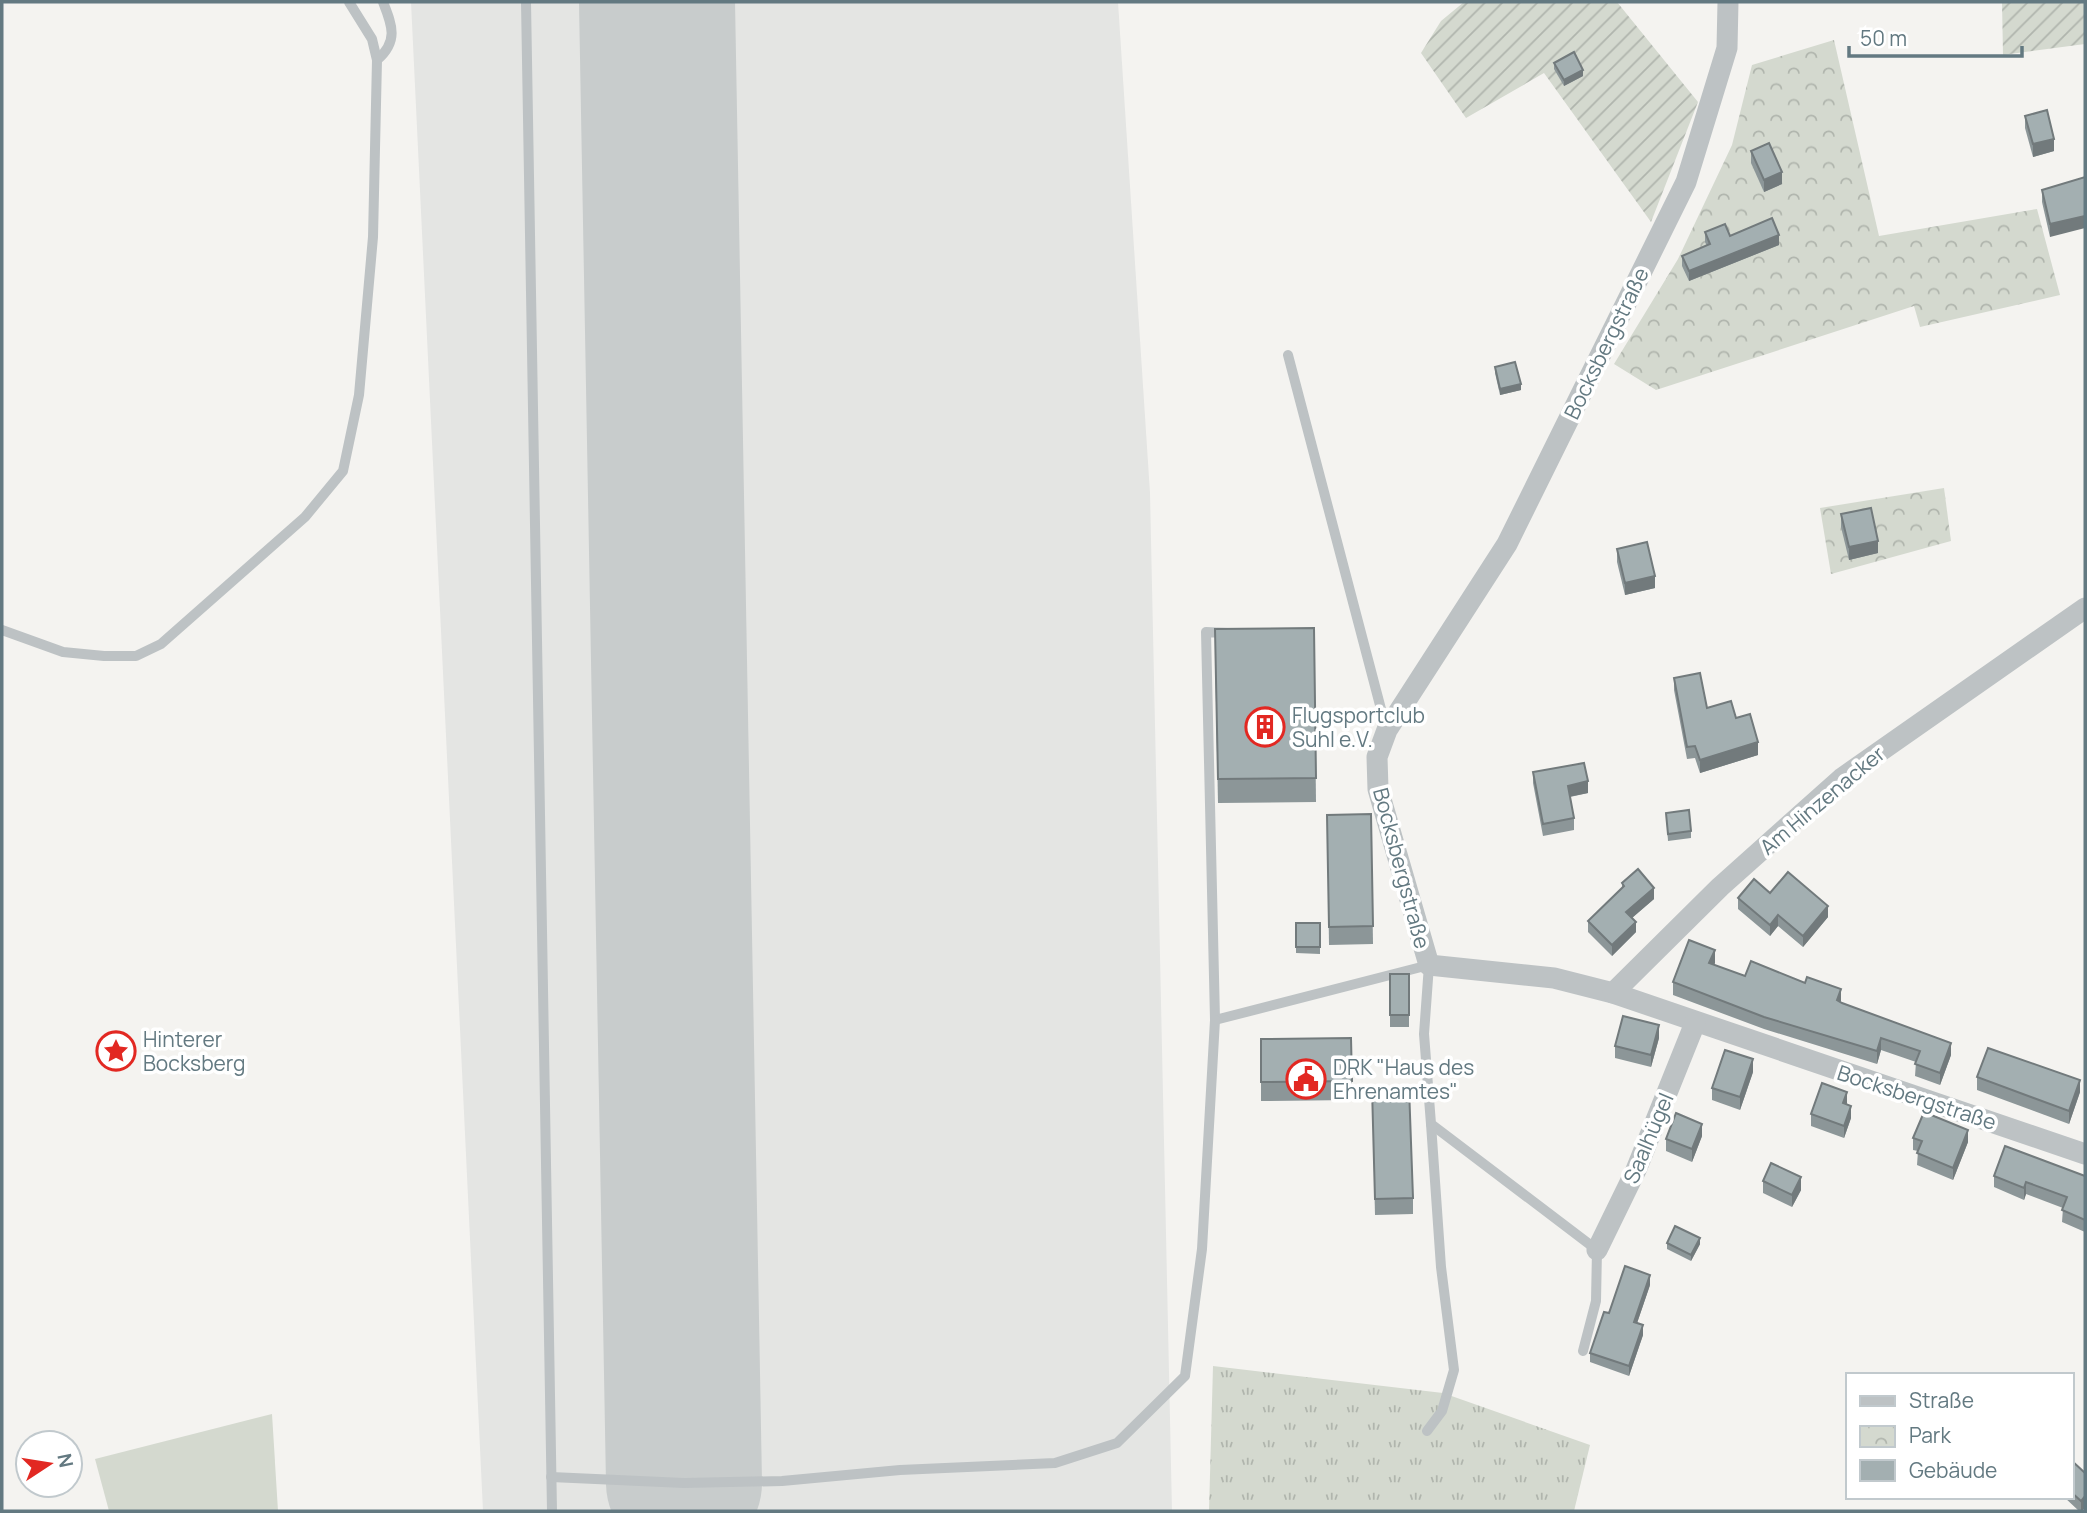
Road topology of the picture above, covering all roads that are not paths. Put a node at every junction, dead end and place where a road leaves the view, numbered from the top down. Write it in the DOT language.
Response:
graph roads {
  1 [pos="349,2"];
  2 [pos="383,2"];
  3 [pos="526,2"];
  4 [pos="1728,2"];
  5 [pos="377,60"];
  6 [pos="1288,355"];
  7 [pos="2085,608"];
  8 [pos="2,630"];
  9 [pos="1245,634"];
  10 [pos="1387,730"];
  11 [pos="1429,965"];
  12 [pos="1613,993"];
  13 [pos="1215,1020"];
  14 [pos="1695,1023"];
  15 [pos="1431,1124"];
  16 [pos="2085,1154"];
  17 [pos="1597,1250"];
  18 [pos="1583,1351"];
  19 [pos="1427,1431"];
  20 [pos="551,1477"];
  21 [pos="552,1511"];
  1 -- 5 [label="lane"];
  2 -- 5 [label="lane"];
  3 -- 20 [label="lane"];
  4 -- 10 [label="street, Bocksbergstraße"];
  5 -- 8 [label="lane"];
  6 -- 10 [label="lane"];
  7 -- 12 [label="street, Am Hinzenacker"];
  9 -- 13 [label="lane"];
  10 -- 11 [label="street, Bocksbergstraße"];
  11 -- 12 [label="street, Bocksbergstraße"];
  11 -- 13 [label="lane"];
  11 -- 15 [label="lane"];
  12 -- 14 [label="street, Bocksbergstraße"];
  13 -- 20 [label="lane"];
  14 -- 16 [label="street, Bocksbergstraße"];
  14 -- 17 [label="street, Saalhügel"];
  15 -- 17 [label="lane"];
  15 -- 19 [label="lane"];
  17 -- 18 [label="lane"];
  20 -- 21 [label="lane"];
}
